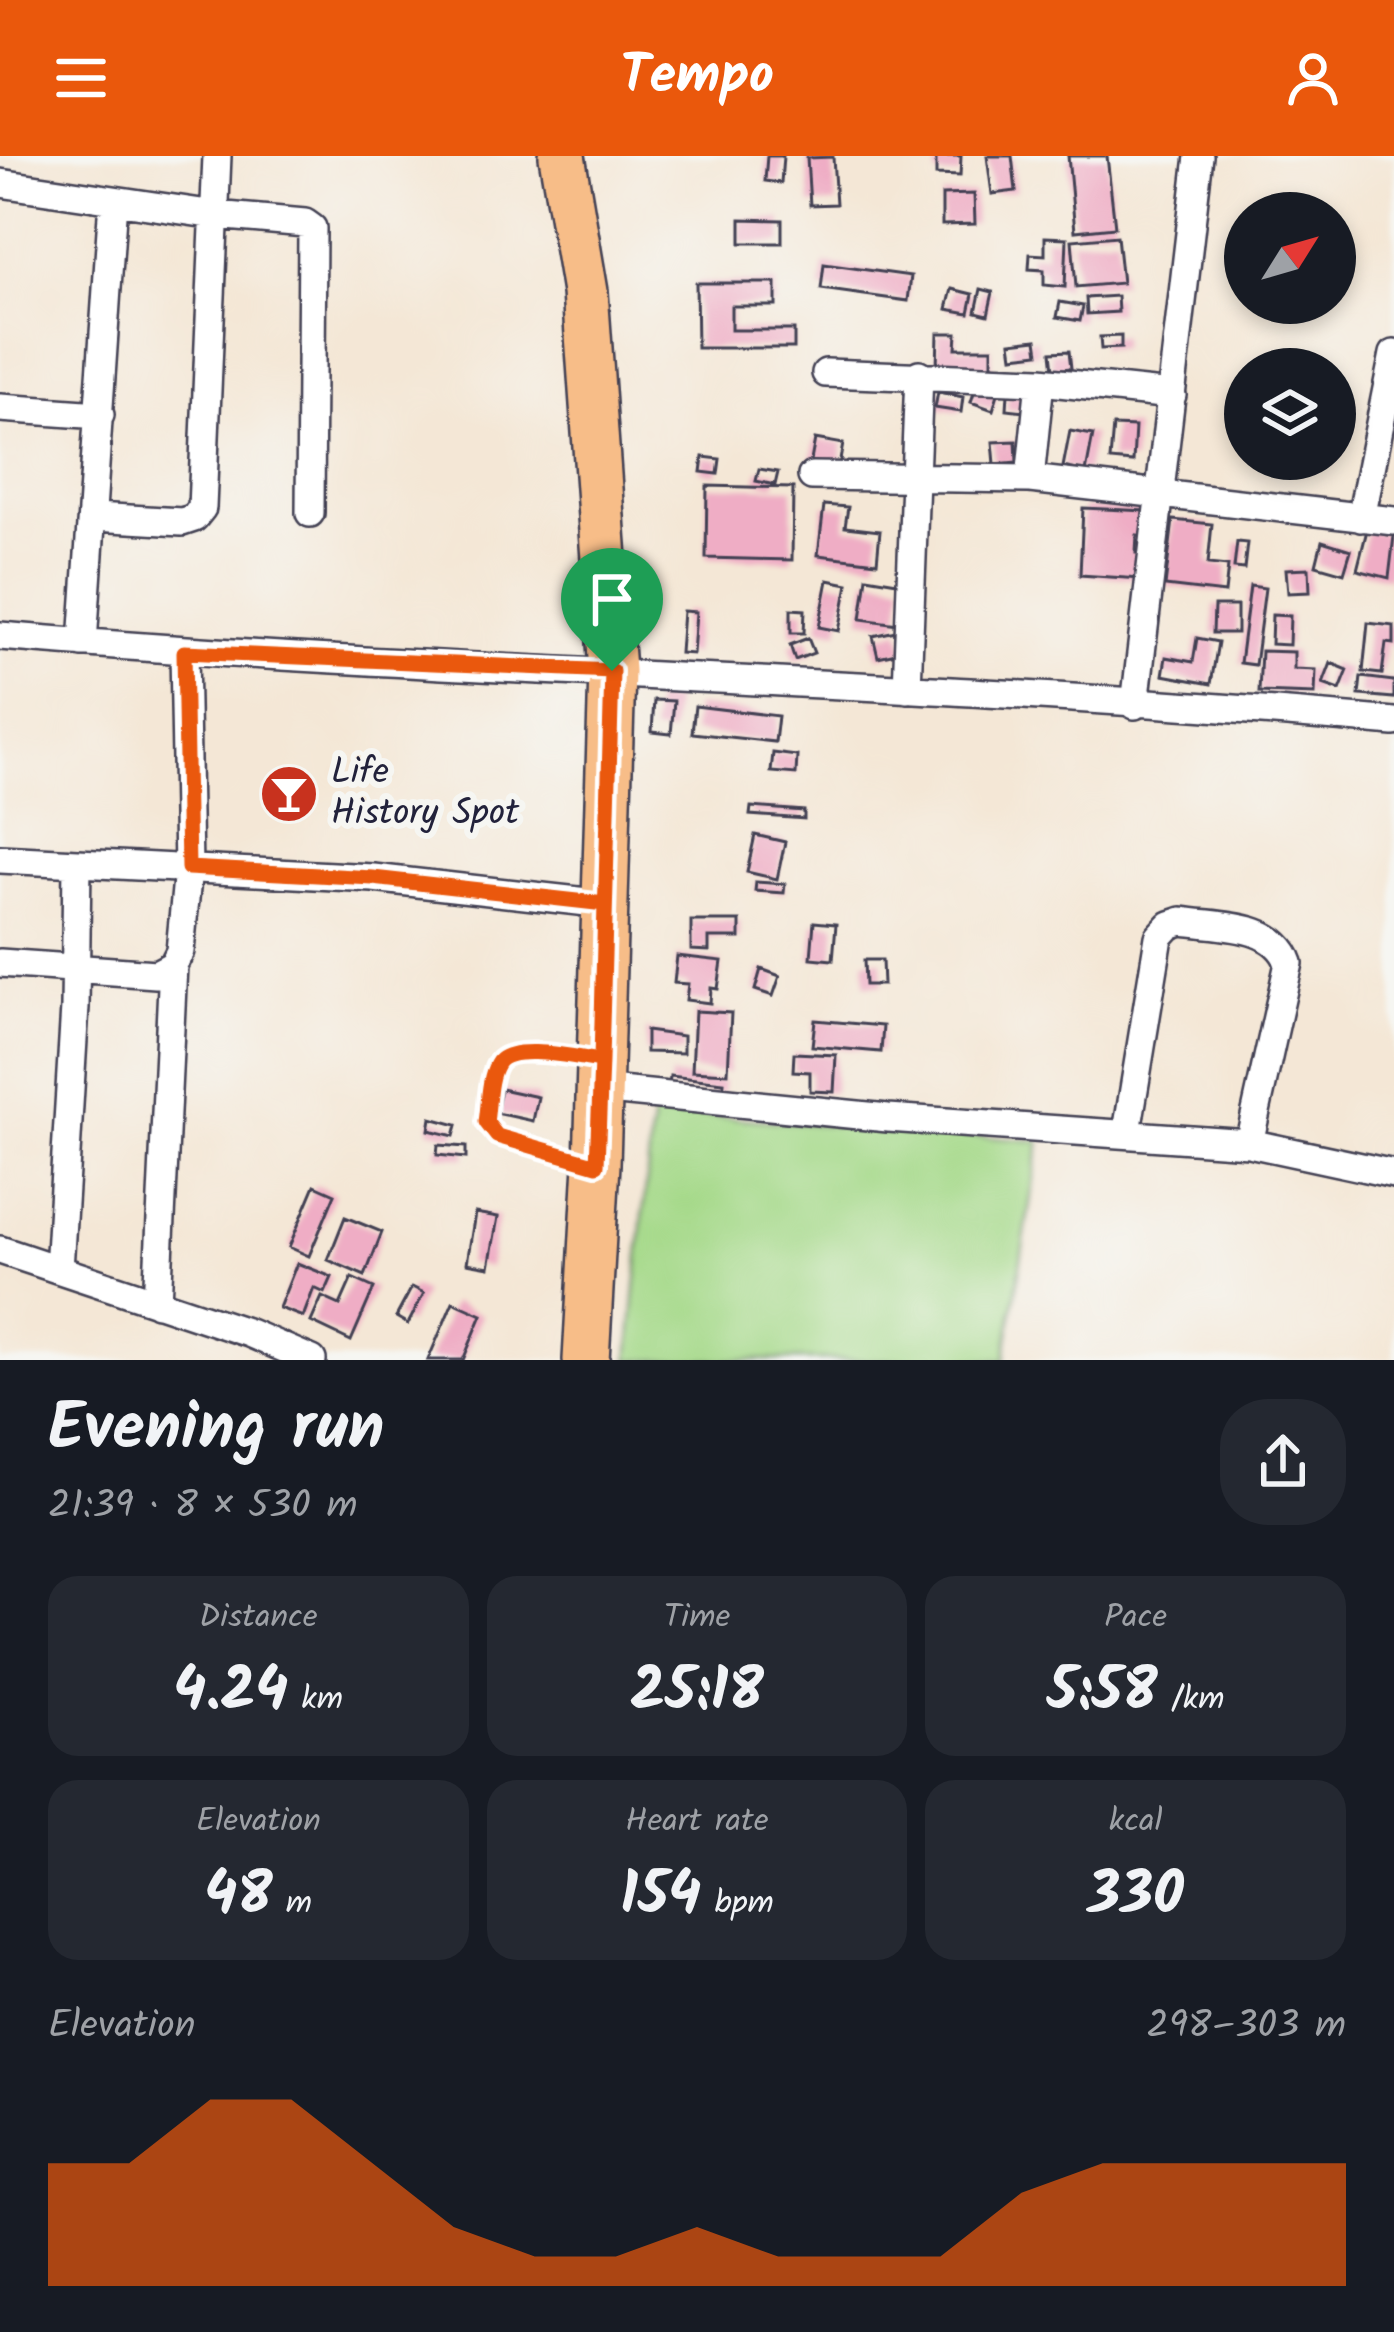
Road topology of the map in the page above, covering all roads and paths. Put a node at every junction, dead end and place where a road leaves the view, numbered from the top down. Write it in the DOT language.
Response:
graph roads {
  1 [pos="217,156"];
  2 [pos="562,156"];
  3 [pos="1199,156"];
  4 [pos="0,183"];
  5 [pos="113,200"];
  6 [pos="215,215"];
  7 [pos="1394,354"];
  8 [pos="826,373"];
  9 [pos="920,374"];
  10 [pos="1040,381"];
  11 [pos="1172,395"];
  12 [pos="0,408"];
  13 [pos="100,415"];
  14 [pos="812,476"];
  15 [pos="915,476"];
  16 [pos="1030,479"];
  17 [pos="1160,495"];
  18 [pos="310,513"];
  19 [pos="94,517"];
  20 [pos="1361,518"];
  21 [pos="1394,521"];
  22 [pos="0,636"];
  23 [pos="83,643"];
  24 [pos="184,652"];
  25 [pos="612,671"];
  26 [pos="907,689"];
  27 [pos="1135,705"];
  28 [pos="1394,722"];
  29 [pos="0,859"];
  30 [pos="77,864"];
  31 [pos="188,868"];
  32 [pos="605,904"];
  33 [pos="0,963"];
  34 [pos="173,964"];
  35 [pos="76,967"];
  36 [pos="600,1075"];
  37 [pos="1127,1132"];
  38 [pos="1249,1143"];
  39 [pos="597,1165"];
  40 [pos="1394,1174"];
  41 [pos="0,1250"];
  42 [pos="58,1269"];
  43 [pos="157,1303"];
  44 [pos="312,1360"];
  45 [pos="586,1360"];
  1 -- 6 [label="street"];
  2 -- 25 [label="main road"];
  3 -- 11 [label="street"];
  4 -- 5 [label="street"];
  5 -- 6 [label="street"];
  5 -- 13 [label="street"];
  6 -- 18 [label="street"];
  6 -- 19 [label="street"];
  7 -- 20 [label="street"];
  8 -- 9 [label="street"];
  9 -- 10 [label="street"];
  9 -- 15 [label="street"];
  10 -- 11 [label="street"];
  10 -- 16 [label="street"];
  11 -- 17 [label="street"];
  12 -- 13 [label="street"];
  13 -- 19 [label="street"];
  14 -- 15 [label="street"];
  15 -- 16 [label="street"];
  15 -- 26 [label="street"];
  16 -- 17 [label="street"];
  17 -- 20 [label="street"];
  17 -- 27 [label="street"];
  19 -- 23 [label="street"];
  20 -- 21 [label="street"];
  22 -- 23 [label="street"];
  23 -- 24 [label="street"];
  24 -- 25 [label="street"];
  24 -- 31 [label="street"];
  25 -- 26 [label="street"];
  25 -- 32 [label="main road"];
  26 -- 27 [label="street"];
  27 -- 28 [label="street"];
  29 -- 30 [label="street"];
  30 -- 31 [label="street"];
  30 -- 35 [label="street"];
  31 -- 32 [label="street"];
  31 -- 34 [label="street"];
  32 -- 36 [label="main road"];
  33 -- 35 [label="street"];
  34 -- 35 [label="street"];
  34 -- 43 [label="street"];
  35 -- 42 [label="street"];
  36 -- 37 [label="street"];
  36 -- 39 [label="main road"];
  36 -- 39 [label="lane"];
  37 -- 38 [label="street"];
  37 -- 38 [label="street"];
  38 -- 40 [label="street"];
  39 -- 45 [label="main road"];
  41 -- 42 [label="street"];
  42 -- 43 [label="street"];
  43 -- 44 [label="street"];
}
